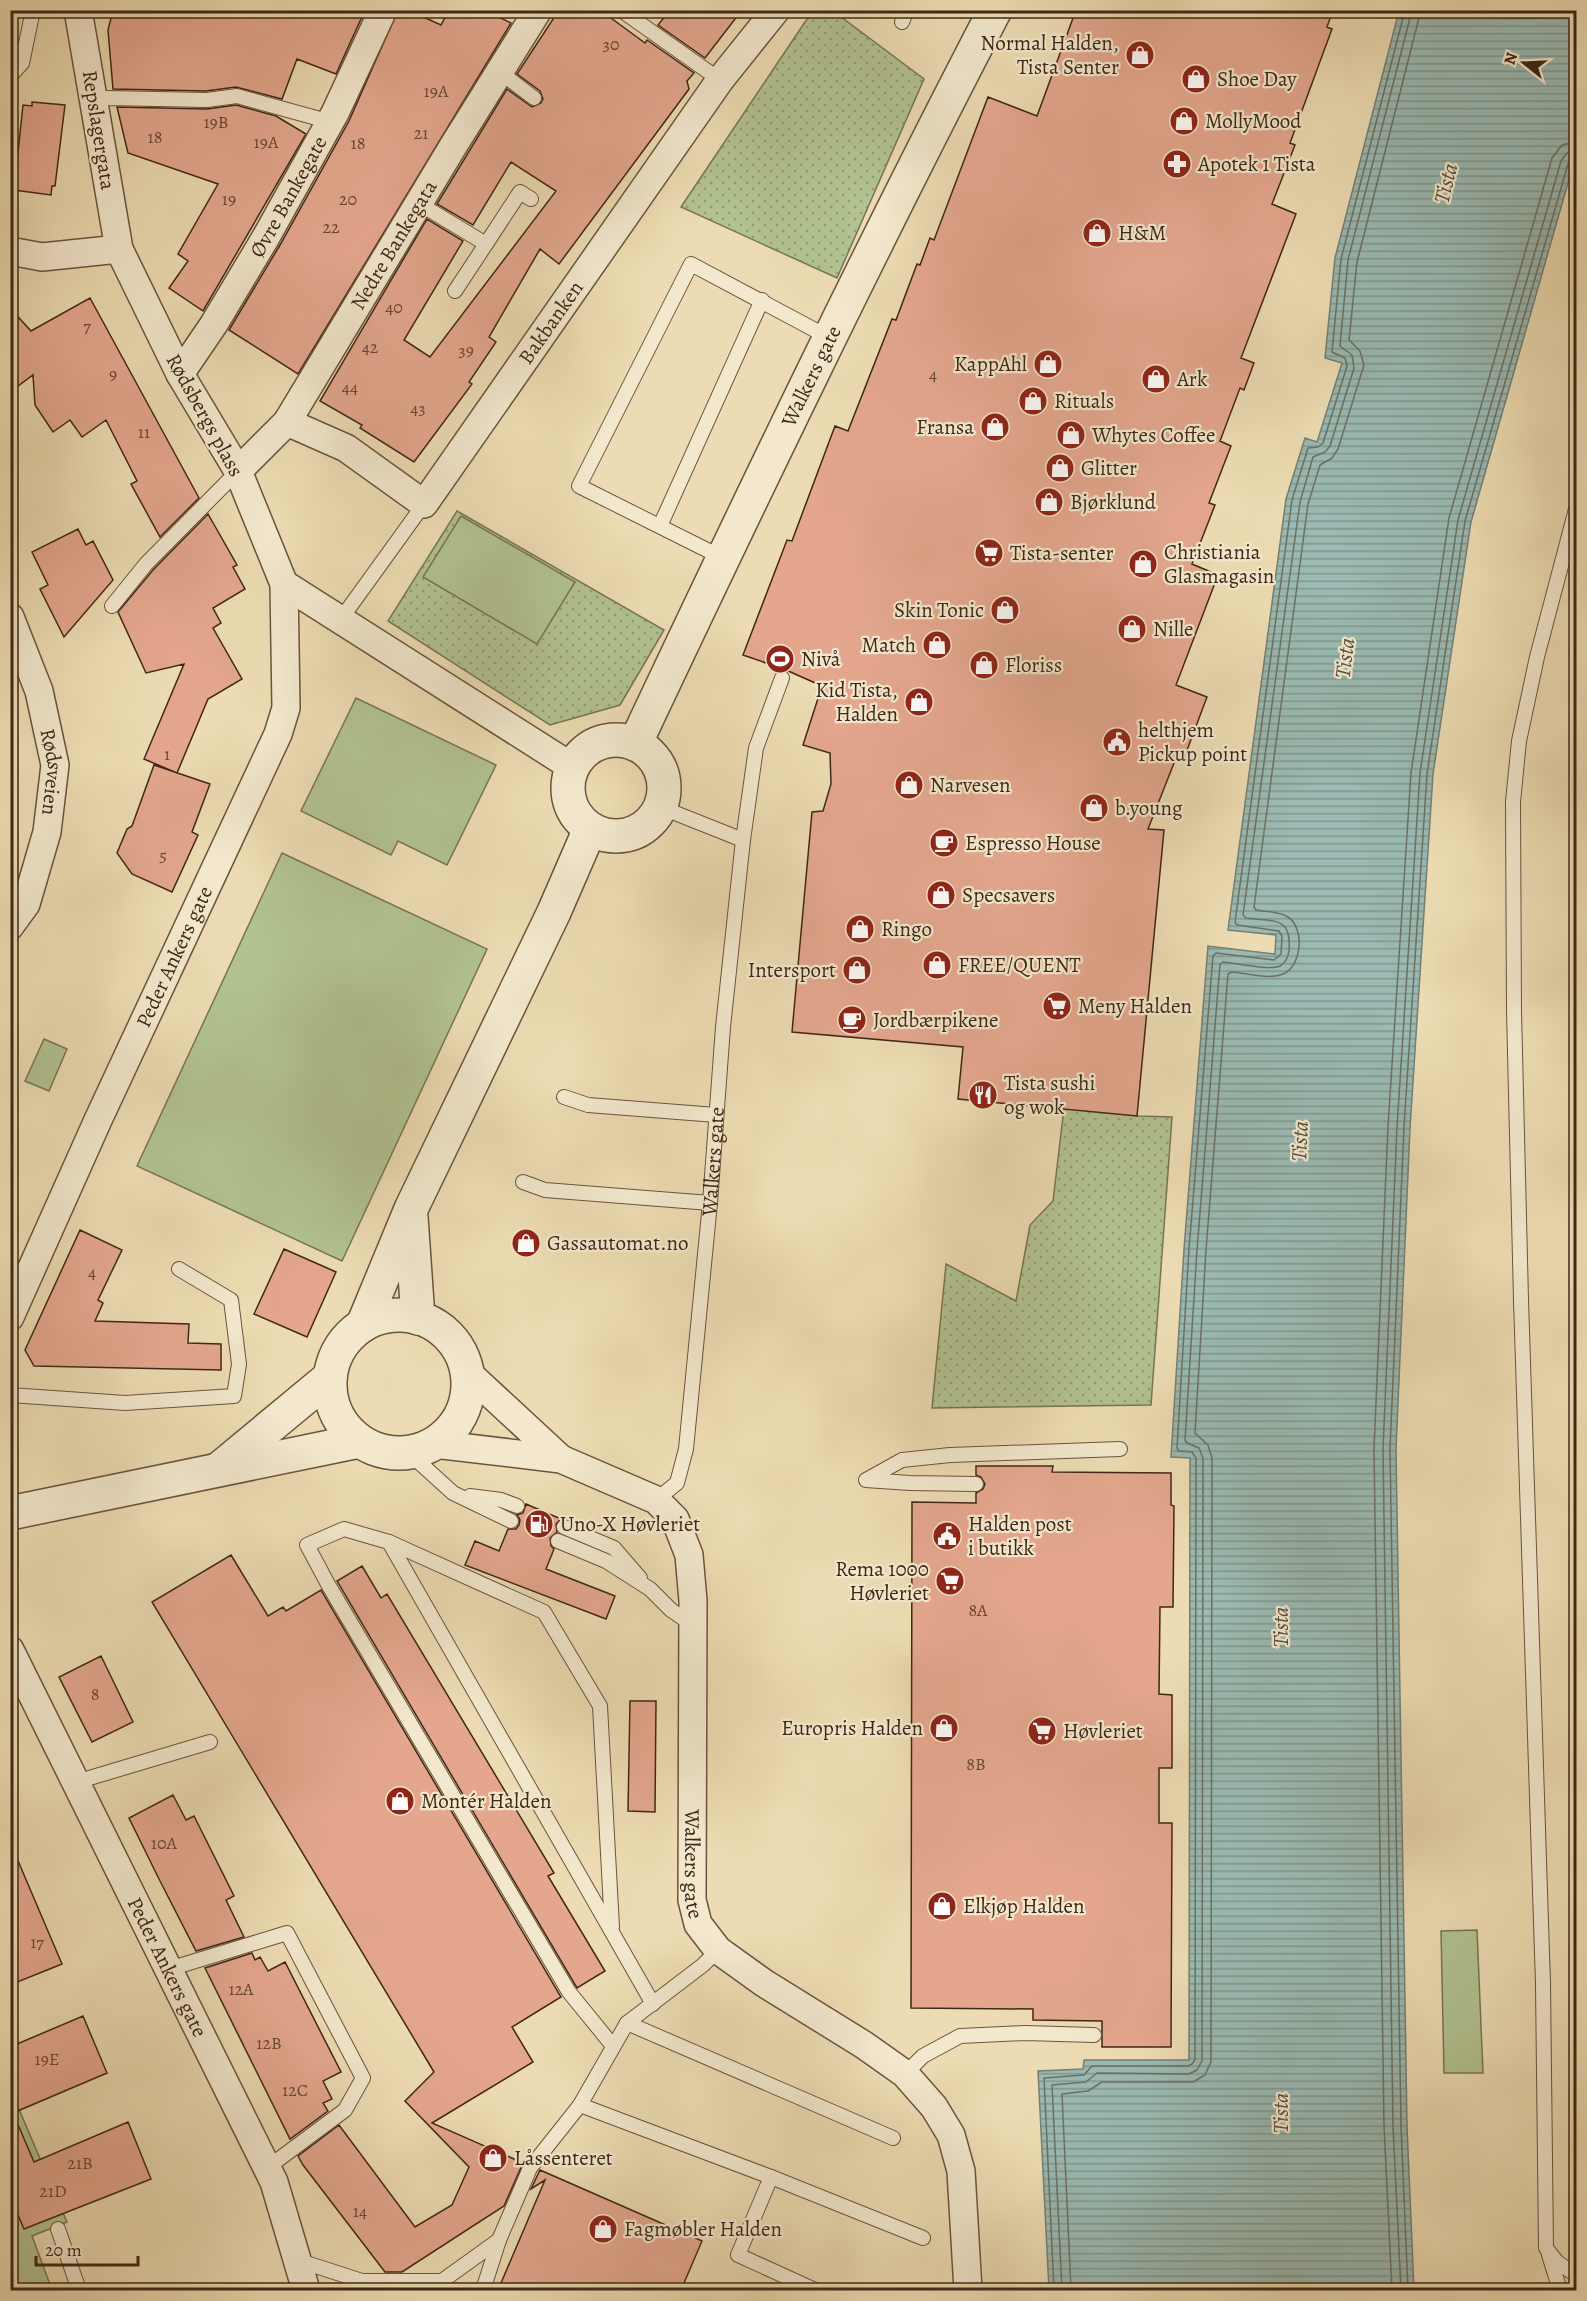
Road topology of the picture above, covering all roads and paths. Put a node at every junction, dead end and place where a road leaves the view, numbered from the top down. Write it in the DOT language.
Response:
graph roads {
  1 [pos="33,10"];
  2 [pos="78,10"];
  3 [pos="383,10"];
  4 [pos="621,10"];
  5 [pos="776,10"];
  6 [pos="995,10"];
  7 [pos="531,12"];
  8 [pos="641,16"];
  9 [pos="500,72"];
  10 [pos="10,76"];
  11 [pos="720,80"];
  12 [pos="534,98"];
  13 [pos="94,100"];
  14 [pos="331,122"];
  15 [pos="531,199"];
  16 [pos="418,203"];
  17 [pos="486,244"];
  18 [pos="119,249"];
  19 [pos="10,251"];
  20 [pos="455,291"];
  21 [pos="762,300"];
  22 [pos="818,331"];
  23 [pos="180,374"];
  24 [pos="287,422"];
  25 [pos="238,471"];
  26 [pos="424,504"];
  27 [pos="1576,509"];
  28 [pos="660,526"];
  29 [pos="724,558"];
  30 [pos="284,584"];
  31 [pos="112,606"];
  32 [pos="10,617"];
  33 [pos="341,619"];
  34 [pos="782,678"];
  35 [pos="635,744"];
  36 [pos="572,767"];
  37 [pos="660,807"];
  38 [pos="590,829"];
  39 [pos="743,840"];
  40 [pos="10,926"];
  41 [pos="564,1097"];
  42 [pos="716,1115"];
  43 [pos="523,1182"];
  44 [pos="710,1203"];
  45 [pos="411,1209"];
  46 [pos="179,1269"];
  47 [pos="10,1317"];
  48 [pos="418,1318"];
  49 [pos="363,1325"];
  50 [pos="467,1372"];
  51 [pos="330,1377"];
  52 [pos="10,1395"];
  53 [pos="359,1441"];
  54 [pos="421,1449"];
  55 [pos="1120,1449"];
  56 [pos="561,1459"];
  57 [pos="216,1472"];
  58 [pos="976,1484"];
  59 [pos="453,1493"];
  60 [pos="656,1500"];
  61 [pos="517,1506"];
  62 [pos="10,1513"];
  63 [pos="512,1521"];
  64 [pos="564,1527"];
  65 [pos="558,1541"];
  66 [pos="389,1542"];
  67 [pos="650,1589"];
  68 [pos="694,1626"];
  69 [pos="10,1650"];
  70 [pos="210,1742"];
  71 [pos="76,1782"];
  72 [pos="612,1932"];
  73 [pos="718,1950"];
  74 [pos="169,1969"];
  75 [pos="652,2004"];
  76 [pos="627,2023"];
  77 [pos="1094,2035"];
  78 [pos="613,2046"];
  79 [pos="905,2074"];
  80 [pos="580,2105"];
  81 [pos="893,2138"];
  82 [pos="267,2168"];
  83 [pos="771,2177"];
  84 [pos="58,2229"];
  85 [pos="923,2238"];
  86 [pos="499,2240"];
  87 [pos="1546,2248"];
  88 [pos="297,2260"];
  89 [pos="1576,2275"];
  90 [pos="413,2286"];
  91 [pos="79,2290"];
  92 [pos="306,2290"];
  93 [pos="483,2290"];
  94 [pos="814,2290"];
  95 [pos="968,2290"];
  96 [pos="1560,2290"];
  1 -- 10 [label="lane"];
  2 -- 13 [label="street, Repslagergata"];
  3 -- 14 [label="street, Øvre Bankegate"];
  4 -- 8 [label="lane"];
  5 -- 11 [label="street, Bakbanken"];
  6 -- 22 [label="street, Walkers gate"];
  7 -- 9 [label="street, Nedre Bankegata"];
  8 -- 11 [label="lane"];
  9 -- 12 [label="lane"];
  9 -- 16 [label="street, Nedre Bankegata"];
  11 -- 26 [label="street, Bakbanken"];
  13 -- 14 [label="lane"];
  13 -- 18 [label="street, Repslagergata"];
  14 -- 23 [label="street, Øvre Bankegate"];
  15 -- 17 [label="lane"];
  16 -- 17 [label="lane"];
  16 -- 24 [label="street, Nedre Bankegata"];
  17 -- 20 [label="lane"];
  18 -- 19 [label="street"];
  18 -- 23 [label="street, Rødsbergs plass"];
  21 -- 22 [label="lane"];
  21 -- 28 [label="lane"];
  21 -- 28 [label="lane"];
  22 -- 29 [label="street, Walkers gate"];
  23 -- 25 [label="street, Rødsbergs plass"];
  24 -- 25 [label="street, Nedre Bankegata"];
  24 -- 26 [label="street"];
  25 -- 30 [label="street, Rødsbergs plass"];
  25 -- 31 [label="lane"];
  26 -- 33 [label="lane"];
  27 -- 87 [label="lane"];
  28 -- 29 [label="lane"];
  29 -- 35 [label="street, Walkers gate"];
  30 -- 33 [label="street"];
  30 -- 47 [label="street, Peder Ankers gate"];
  32 -- 40 [label="street, Rødsveien"];
  33 -- 36 [label="street"];
  34 -- 39 [label="lane, Walkers gate"];
  35 -- 36 [label="street"];
  35 -- 37 [label="street"];
  36 -- 38 [label="street"];
  37 -- 38 [label="street"];
  37 -- 39 [label="lane"];
  38 -- 45 [label="street"];
  39 -- 42 [label="lane, Walkers gate"];
  41 -- 42 [label="lane"];
  42 -- 44 [label="lane, Walkers gate"];
  43 -- 44 [label="lane"];
  44 -- 60 [label="lane, Walkers gate"];
  45 -- 48 [label="street"];
  45 -- 49 [label="street"];
  46 -- 52 [label="lane"];
  48 -- 49 [label="street"];
  48 -- 50 [label="street"];
  49 -- 51 [label="street"];
  50 -- 54 [label="street"];
  50 -- 56 [label="street, Walkers gate"];
  51 -- 53 [label="street"];
  51 -- 57 [label="street"];
  53 -- 54 [label="street"];
  53 -- 57 [label="street"];
  54 -- 56 [label="street, Walkers gate"];
  54 -- 59 [label="lane"];
  55 -- 58 [label="lane"];
  56 -- 60 [label="street, Walkers gate"];
  57 -- 62 [label="street"];
  59 -- 61 [label="lane"];
  59 -- 63 [label="lane"];
  60 -- 68 [label="street, Walkers gate"];
  64 -- 67 [label="lane"];
  65 -- 67 [label="lane"];
  66 -- 72 [label="lane"];
  66 -- 72 [label="lane"];
  66 -- 78 [label="lane"];
  67 -- 68 [label="lane"];
  68 -- 73 [label="street, Walkers gate"];
  69 -- 71 [label="street, Peder Ankers gate"];
  70 -- 71 [label="lane"];
  71 -- 74 [label="street, Peder Ankers gate"];
  72 -- 75 [label="lane"];
  73 -- 75 [label="lane"];
  73 -- 79 [label="street, Walkers gate"];
  74 -- 82 [label="street, Peder Ankers gate"];
  74 -- 82 [label="lane"];
  75 -- 76 [label="lane"];
  76 -- 78 [label="lane"];
  76 -- 81 [label="lane"];
  77 -- 79 [label="lane"];
  78 -- 80 [label="lane"];
  79 -- 95 [label="street, Walkers gate"];
  80 -- 83 [label="lane"];
  80 -- 86 [label="lane"];
  82 -- 88 [label="street, Peder Ankers gate"];
  83 -- 85 [label="lane"];
  83 -- 94 [label="lane"];
  84 -- 91 [label="lane"];
  86 -- 90 [label="lane"];
  86 -- 93 [label="lane"];
  87 -- 89 [label="lane"];
  87 -- 96 [label="lane"];
  88 -- 90 [label="lane"];
  88 -- 92 [label="street, Peder Ankers gate"];
}
